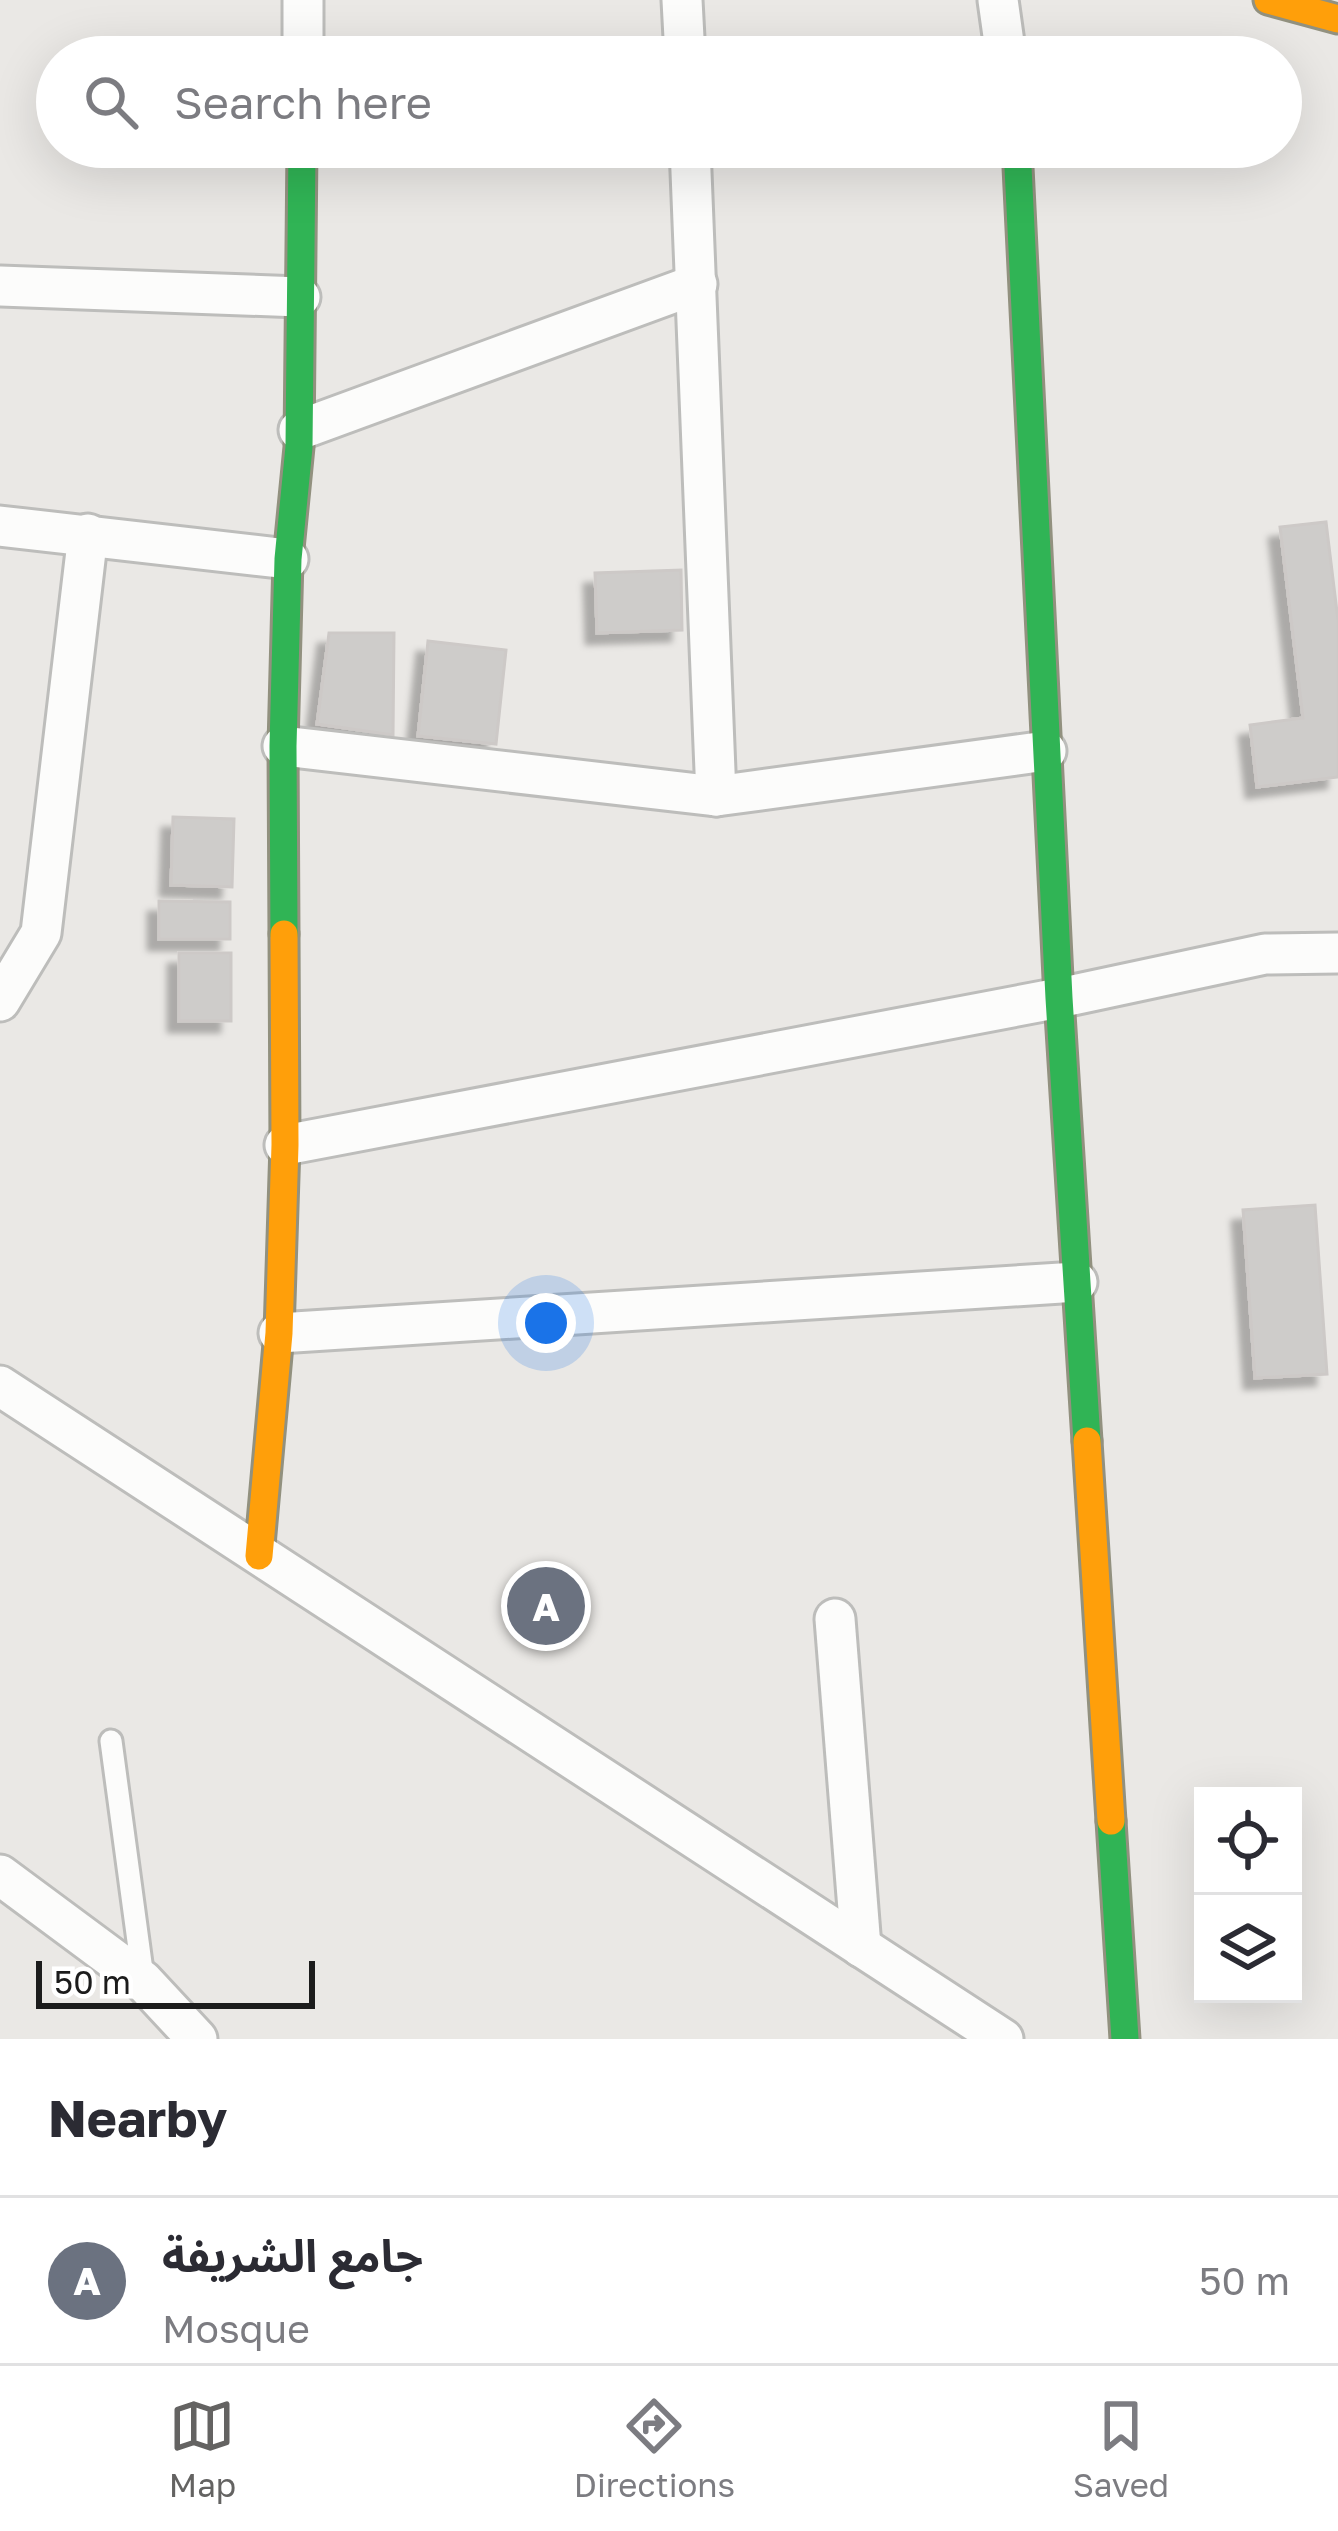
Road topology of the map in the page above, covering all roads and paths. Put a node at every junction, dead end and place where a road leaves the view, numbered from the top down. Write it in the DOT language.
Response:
graph roads {
  1 [pos="303,0"];
  2 [pos="682,0"];
  3 [pos="998,0"];
  4 [pos="1268,0"];
  5 [pos="1338,19"];
  6 [pos="303,36"];
  7 [pos="684,36"];
  8 [pos="1003,36"];
  9 [pos="302,168"];
  10 [pos="690,168"];
  11 [pos="1018,168"];
  12 [pos="697,284"];
  13 [pos="0,286"];
  14 [pos="301,297"];
  15 [pos="299,430"];
  16 [pos="0,526"];
  17 [pos="88,534"];
  18 [pos="288,559"];
  19 [pos="283,746"];
  20 [pos="1046,751"];
  21 [pos="716,796"];
  22 [pos="1338,953"];
  23 [pos="1059,998"];
  24 [pos="0,1000"];
  25 [pos="285,1145"];
  26 [pos="1077,1282"];
  27 [pos="279,1334"];
  28 [pos="0,1386"];
  29 [pos="259,1556"];
  30 [pos="835,1619"];
  31 [pos="111,1741"];
  32 [pos="0,1875"];
  33 [pos="861,1947"];
  34 [pos="143,1981"];
  35 [pos="197,2039"];
  36 [pos="1003,2039"];
  37 [pos="1125,2039"];
  1 -- 6 [label="street"];
  2 -- 7 [label="street"];
  3 -- 8 [label="street"];
  4 -- 5 [label="street"];
  9 -- 14 [label="street"];
  10 -- 12 [label="street"];
  11 -- 20 [label="street"];
  12 -- 15 [label="street"];
  12 -- 21 [label="street"];
  13 -- 14 [label="street"];
  14 -- 15 [label="street"];
  15 -- 18 [label="street"];
  16 -- 17 [label="street"];
  17 -- 18 [label="street"];
  17 -- 24 [label="street"];
  18 -- 19 [label="street"];
  19 -- 21 [label="street"];
  19 -- 25 [label="street"];
  20 -- 21 [label="street"];
  20 -- 23 [label="street"];
  22 -- 23 [label="street"];
  23 -- 25 [label="street"];
  23 -- 26 [label="street"];
  25 -- 27 [label="street"];
  26 -- 27 [label="street"];
  26 -- 37 [label="street"];
  27 -- 29 [label="street"];
  28 -- 29 [label="street"];
  29 -- 33 [label="street"];
  30 -- 33 [label="street"];
  31 -- 34 [label="lane"];
  32 -- 34 [label="street"];
  33 -- 36 [label="street"];
  34 -- 35 [label="street"];
}
